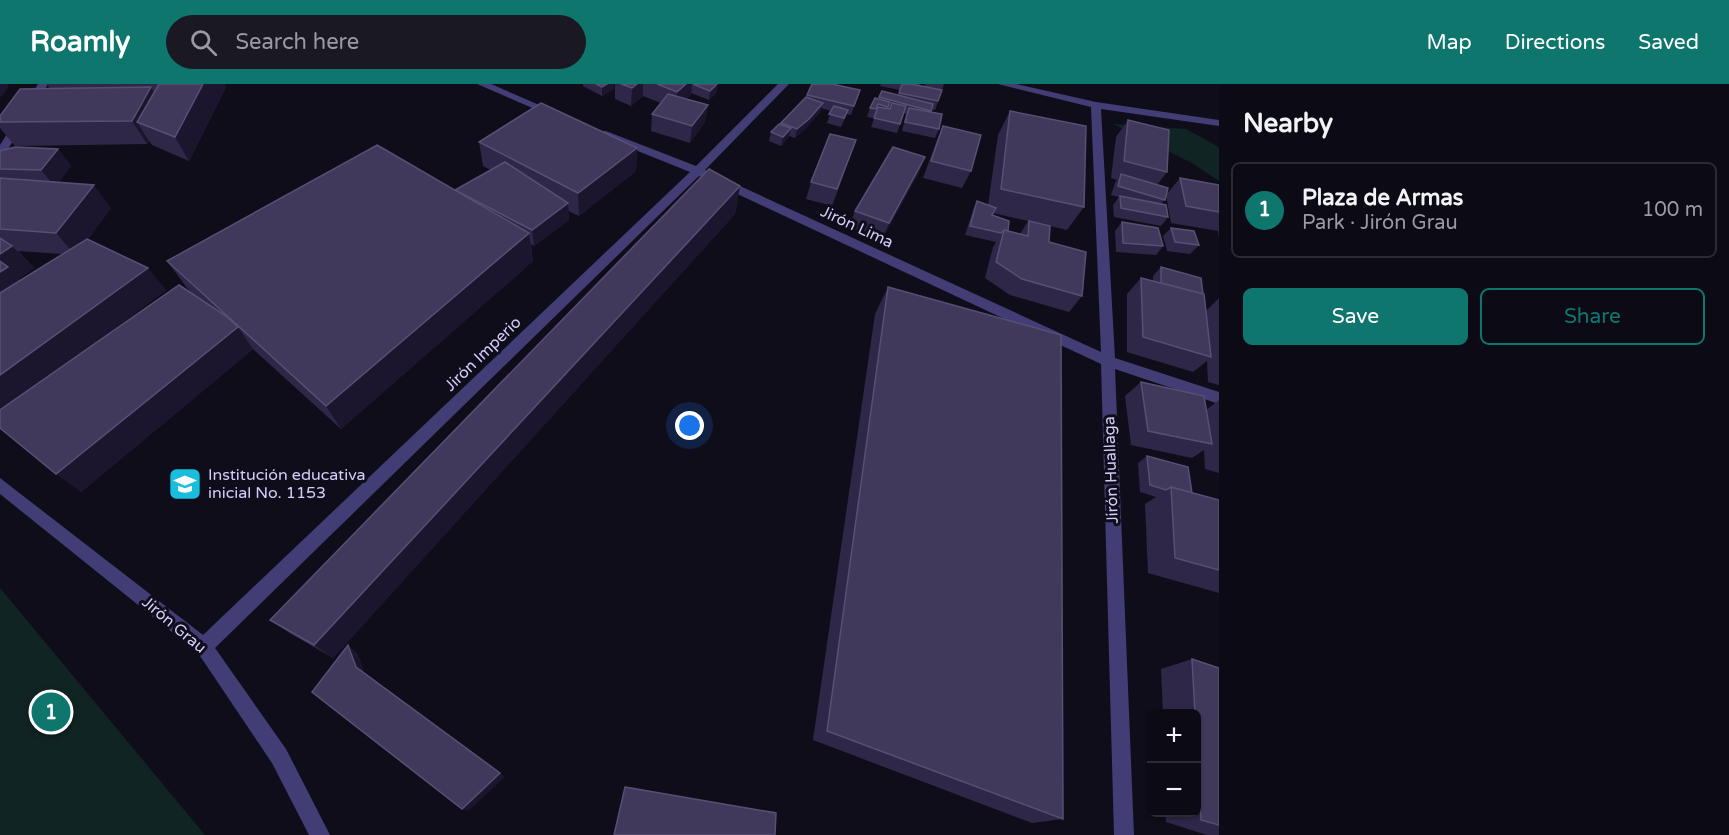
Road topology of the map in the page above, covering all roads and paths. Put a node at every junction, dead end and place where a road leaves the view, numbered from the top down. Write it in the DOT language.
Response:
graph roads {
  1 [pos="43,84"];
  2 [pos="482,84"];
  3 [pos="784,84"];
  4 [pos="1003,84"];
  5 [pos="1096,105"];
  6 [pos="568,119"];
  7 [pos="1219,123"];
  8 [pos="590,128"];
  9 [pos="0,154"];
  10 [pos="698,171"];
  11 [pos="1108,361"];
  12 [pos="1219,398"];
  13 [pos="0,485"];
  14 [pos="204,647"];
  15 [pos="320,835"];
  16 [pos="1124,835"];
  1 -- 9 [label="street"];
  2 -- 6 [label="street"];
  3 -- 10 [label="street, Jirón Imperio"];
  4 -- 5 [label="street"];
  5 -- 7 [label="street"];
  5 -- 11 [label="street, Jirón Huallaga"];
  8 -- 10 [label="street, Jirón Lima"];
  10 -- 11 [label="street, Jirón Lima"];
  10 -- 14 [label="street, Jirón Imperio"];
  11 -- 12 [label="street, Jirón Lima"];
  11 -- 16 [label="street, Jirón Huallaga"];
  13 -- 14 [label="street, Jirón Grau"];
  14 -- 15 [label="street, Jirón Grau"];
}
